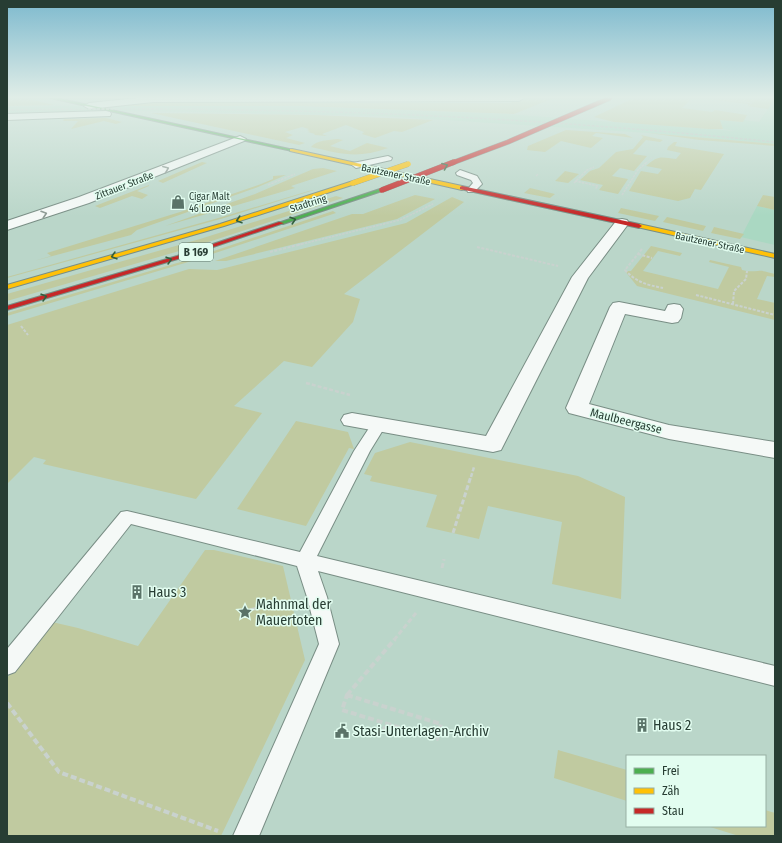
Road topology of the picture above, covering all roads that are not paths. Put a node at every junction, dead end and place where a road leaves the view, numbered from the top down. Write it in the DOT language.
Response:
graph roads {
  1 [pos="232,137"];
  2 [pos="519,137"];
  3 [pos="240,139"];
  4 [pos="388,158"];
  5 [pos="414,162"];
  6 [pos="356,165"];
  7 [pos="460,173"];
  8 [pos="471,190"];
  9 [pos="622,223"];
  10 [pos="7,226"];
  11 [pos="775,256"];
  12 [pos="7,287"];
  13 [pos="7,308"];
  14 [pos="674,309"];
  15 [pos="352,420"];
  16 [pos="378,425"];
  17 [pos="775,450"];
  18 [pos="305,561"];
  19 [pos="7,665"];
  20 [pos="775,676"];
  21 [pos="246,836"];
  1 -- 3 [label="main road, Bautzener Straße"];
  13 -- 2 [label="main road, Stadtring / B 169, one-way, bridge"];
  3 -- 6 [label="main road, Bautzener Straße"];
  10 -- 3 [label="street, Zittauer Straße, one-way"];
  4 -- 6 [label="lane"];
  5 -- 12 [label="main road, Stadtring / B 169, one-way, bridge"];
  6 -- 8 [label="main road, Bautzener Straße"];
  7 -- 8 [label="lane"];
  8 -- 9 [label="main road, Bautzener Straße"];
  9 -- 11 [label="main road, Bautzener Straße"];
  9 -- 16 [label="street"];
  14 -- 17 [label="street, Maulbeergasse"];
  15 -- 16 [label="street"];
  16 -- 18 [label="lane"];
  18 -- 19 [label="lane"];
  18 -- 20 [label="lane"];
  18 -- 21 [label="lane"];
}
